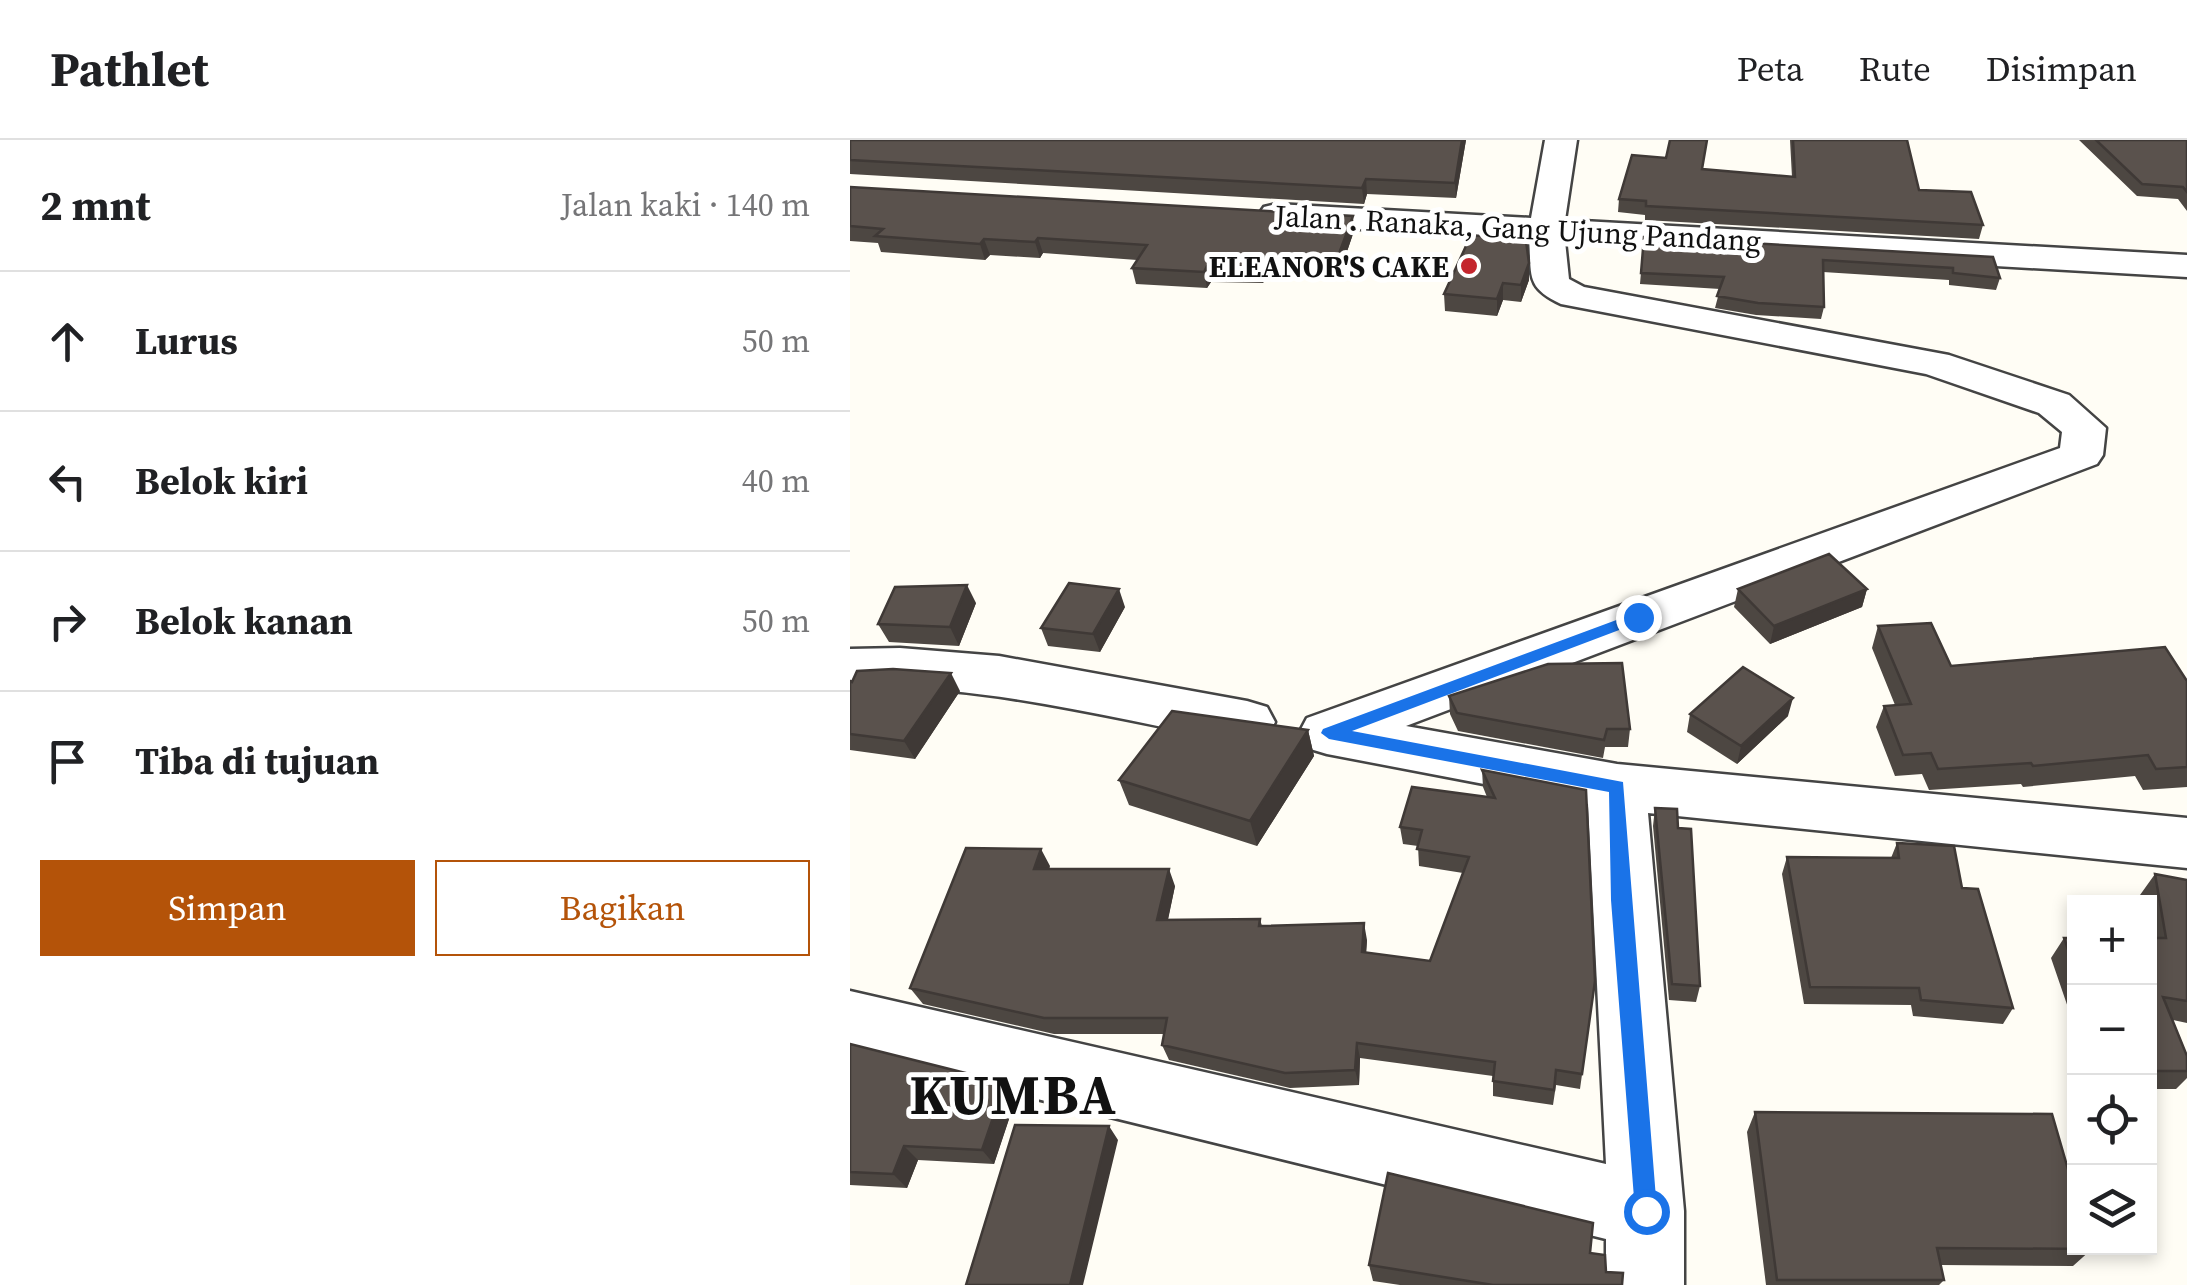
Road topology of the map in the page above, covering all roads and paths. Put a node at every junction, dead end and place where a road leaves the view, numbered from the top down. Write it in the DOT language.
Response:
graph roads {
  1 [pos="1561,140"];
  2 [pos="1248,212"];
  3 [pos="1546,231"];
  4 [pos="2187,266"];
  5 [pos="850,668"];
  6 [pos="1329,733"];
  7 [pos="1617,787"];
  8 [pos="2187,842"];
  9 [pos="850,1022"];
  10 [pos="1646,1211"];
  11 [pos="1644,1285"];
  1 -- 3 [label="street"];
  2 -- 3 [label="street, Jalan . Ranaka, Gang Ujung Pandang"];
  3 -- 4 [label="street, Jalan . Ranaka, Gang Ujung Pandang"];
  3 -- 6 [label="street"];
  5 -- 6 [label="street"];
  6 -- 7 [label="street"];
  7 -- 8 [label="street"];
  7 -- 10 [label="street"];
  9 -- 10 [label="street"];
  10 -- 11 [label="street"];
}
